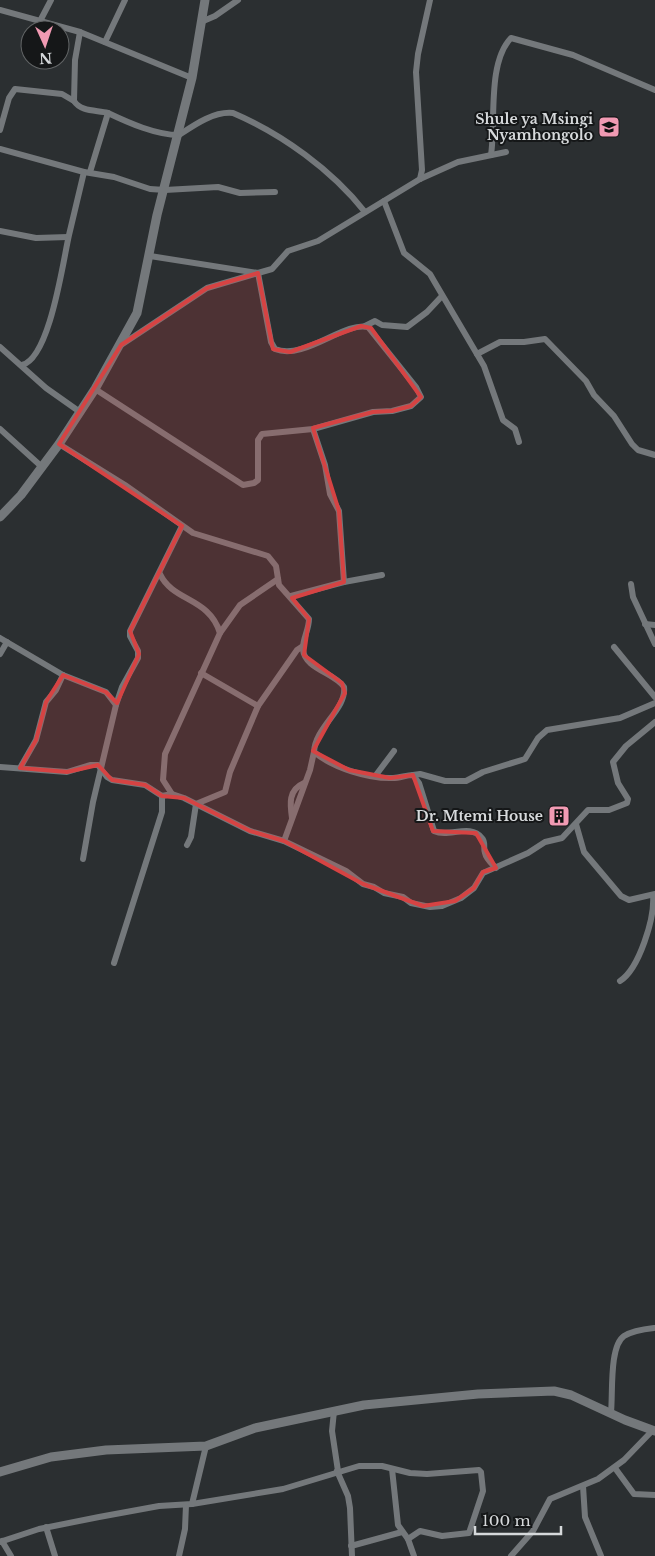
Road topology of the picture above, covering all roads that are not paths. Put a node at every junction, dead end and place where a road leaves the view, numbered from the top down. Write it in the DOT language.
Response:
graph roads {
  1 [pos="51,0"];
  2 [pos="126,0"];
  3 [pos="205,0"];
  4 [pos="238,0"];
  5 [pos="430,0"];
  6 [pos="0,10"];
  7 [pos="30,20"];
  8 [pos="41,20"];
  9 [pos="201,22"];
  10 [pos="70,30"];
  11 [pos="80,32"];
  12 [pos="104,42"];
  13 [pos="192,78"];
  14 [pos="73,83"];
  15 [pos="655,90"];
  16 [pos="62,94"];
  17 [pos="74,101"];
  18 [pos="108,113"];
  19 [pos="0,130"];
  20 [pos="179,135"];
  21 [pos="0,149"];
  22 [pos="506,152"];
  23 [pos="491,155"];
  24 [pos="87,172"];
  25 [pos="420,179"];
  26 [pos="165,190"];
  27 [pos="276,192"];
  28 [pos="384,201"];
  29 [pos="365,212"];
  30 [pos="0,231"];
  31 [pos="68,237"];
  32 [pos="150,256"];
  33 [pos="258,273"];
  34 [pos="442,296"];
  35 [pos="365,326"];
  36 [pos="120,345"];
  37 [pos="0,347"];
  38 [pos="477,354"];
  39 [pos="22,365"];
  40 [pos="96,389"];
  41 [pos="80,412"];
  42 [pos="313,429"];
  43 [pos="0,430"];
  44 [pos="519,442"];
  45 [pos="59,444"];
  46 [pos="655,455"];
  47 [pos="42,467"];
  48 [pos="0,517"];
  49 [pos="182,526"];
  50 [pos="160,574"];
  51 [pos="382,575"];
  52 [pos="278,580"];
  53 [pos="344,582"];
  54 [pos="631,584"];
  55 [pos="291,596"];
  56 [pos="646,624"];
  57 [pos="655,625"];
  58 [pos="220,633"];
  59 [pos="0,638"];
  60 [pos="7,642"];
  61 [pos="655,644"];
  62 [pos="303,646"];
  63 [pos="614,648"];
  64 [pos="0,654"];
  65 [pos="200,673"];
  66 [pos="63,675"];
  67 [pos="106,692"];
  68 [pos="120,693"];
  69 [pos="655,697"];
  70 [pos="655,703"];
  71 [pos="116,705"];
  72 [pos="258,706"];
  73 [pos="655,722"];
  74 [pos="394,751"];
  75 [pos="314,752"];
  76 [pos="0,766"];
  77 [pos="20,768"];
  78 [pos="101,769"];
  79 [pos="376,775"];
  80 [pos="413,775"];
  81 [pos="172,794"];
  82 [pos="162,796"];
  83 [pos="196,804"];
  84 [pos="576,824"];
  85 [pos="284,841"];
  86 [pos="186,845"];
  87 [pos="83,858"];
  88 [pos="496,868"];
  89 [pos="654,895"];
  90 [pos="114,963"];
  91 [pos="620,981"];
  92 [pos="654,1328"];
  93 [pos="334,1411"];
  94 [pos="611,1412"];
  95 [pos="654,1431"];
  96 [pos="206,1446"];
  97 [pos="615,1468"];
  98 [pos="392,1469"];
  99 [pos="338,1471"];
  100 [pos="0,1472"];
  101 [pos="583,1486"];
  102 [pos="655,1495"];
  103 [pos="189,1505"];
  104 [pos="46,1527"];
  105 [pos="402,1532"];
  106 [pos="408,1539"];
  107 [pos="1,1541"];
  108 [pos="351,1546"];
  109 [pos="11,1556"];
  110 [pos="56,1556"];
  111 [pos="179,1556"];
  112 [pos="352,1556"];
  113 [pos="414,1556"];
  114 [pos="511,1556"];
  115 [pos="601,1556"];
  1 -- 8 [label="street"];
  2 -- 12 [label="street"];
  3 -- 9 [label="main road"];
  4 -- 9 [label="street"];
  5 -- 25 [label="street"];
  6 -- 7 [label="street"];
  9 -- 13 [label="main road"];
  10 -- 11 [label="street"];
  11 -- 12 [label="street"];
  11 -- 14 [label="street"];
  12 -- 13 [label="street"];
  13 -- 20 [label="main road"];
  14 -- 16 [label="street"];
  14 -- 17 [label="street"];
  15 -- 23 [label="street"];
  16 -- 17 [label="street"];
  16 -- 19 [label="street"];
  17 -- 18 [label="street"];
  18 -- 20 [label="street"];
  18 -- 24 [label="street"];
  20 -- 26 [label="main road"];
  20 -- 29 [label="street"];
  21 -- 24 [label="street"];
  22 -- 23 [label="street"];
  23 -- 25 [label="street"];
  24 -- 26 [label="street"];
  24 -- 31 [label="street"];
  25 -- 28 [label="street"];
  26 -- 27 [label="street"];
  26 -- 32 [label="main road"];
  28 -- 29 [label="street"];
  28 -- 34 [label="street"];
  29 -- 33 [label="street"];
  30 -- 31 [label="street"];
  31 -- 39 [label="street"];
  32 -- 33 [label="street"];
  32 -- 36 [label="main road"];
  33 -- 35 [label="street"];
  33 -- 36 [label="street"];
  34 -- 35 [label="street"];
  34 -- 38 [label="street"];
  35 -- 42 [label="street"];
  36 -- 40 [label="main road"];
  37 -- 39 [label="street"];
  38 -- 44 [label="street"];
  38 -- 46 [label="street"];
  39 -- 41 [label="street"];
  40 -- 41 [label="main road"];
  40 -- 42 [label="street"];
  41 -- 45 [label="main road"];
  42 -- 53 [label="street"];
  43 -- 47 [label="street"];
  45 -- 47 [label="main road"];
  45 -- 49 [label="street"];
  47 -- 48 [label="main road"];
  49 -- 50 [label="street"];
  49 -- 52 [label="street"];
  50 -- 58 [label="street"];
  50 -- 68 [label="street"];
  51 -- 53 [label="street"];
  52 -- 55 [label="street"];
  52 -- 58 [label="street"];
  53 -- 55 [label="street"];
  54 -- 56 [label="street"];
  55 -- 62 [label="street"];
  56 -- 57 [label="street"];
  56 -- 61 [label="street"];
  58 -- 65 [label="street"];
  59 -- 60 [label="street"];
  60 -- 64 [label="street"];
  60 -- 66 [label="street"];
  62 -- 72 [label="street"];
  62 -- 75 [label="street"];
  63 -- 69 [label="street"];
  65 -- 72 [label="street"];
  65 -- 81 [label="street"];
  66 -- 67 [label="street"];
  66 -- 77 [label="street"];
  67 -- 68 [label="street"];
  67 -- 71 [label="street"];
  68 -- 71 [label="street"];
  70 -- 80 [label="street"];
  71 -- 78 [label="street"];
  72 -- 83 [label="street"];
  73 -- 84 [label="street"];
  74 -- 79 [label="street"];
  75 -- 79 [label="street"];
  75 -- 85 [label="street"];
  76 -- 77 [label="street"];
  77 -- 78 [label="street"];
  78 -- 82 [label="street"];
  78 -- 87 [label="street"];
  79 -- 80 [label="street"];
  80 -- 88 [label="street"];
  81 -- 82 [label="street"];
  81 -- 83 [label="street"];
  82 -- 90 [label="street"];
  83 -- 85 [label="street"];
  83 -- 86 [label="street"];
  84 -- 88 [label="street"];
  84 -- 89 [label="street"];
  85 -- 88 [label="street"];
  89 -- 91 [label="street"];
  92 -- 94 [label="street"];
  93 -- 94 [label="main road"];
  93 -- 96 [label="main road"];
  93 -- 99 [label="street"];
  94 -- 95 [label="main road"];
  95 -- 97 [label="street"];
  96 -- 100 [label="main road"];
  96 -- 103 [label="street"];
  97 -- 101 [label="street"];
  97 -- 102 [label="street"];
  98 -- 99 [label="street"];
  98 -- 105 [label="street"];
  98 -- 106 [label="street"];
  99 -- 103 [label="street"];
  99 -- 108 [label="street"];
  101 -- 114 [label="street"];
  101 -- 115 [label="street"];
  103 -- 104 [label="street"];
  103 -- 111 [label="street"];
  104 -- 107 [label="street"];
  104 -- 110 [label="street"];
  105 -- 106 [label="street"];
  105 -- 108 [label="street"];
  106 -- 113 [label="street"];
  107 -- 109 [label="street"];
  108 -- 112 [label="street"];
}
